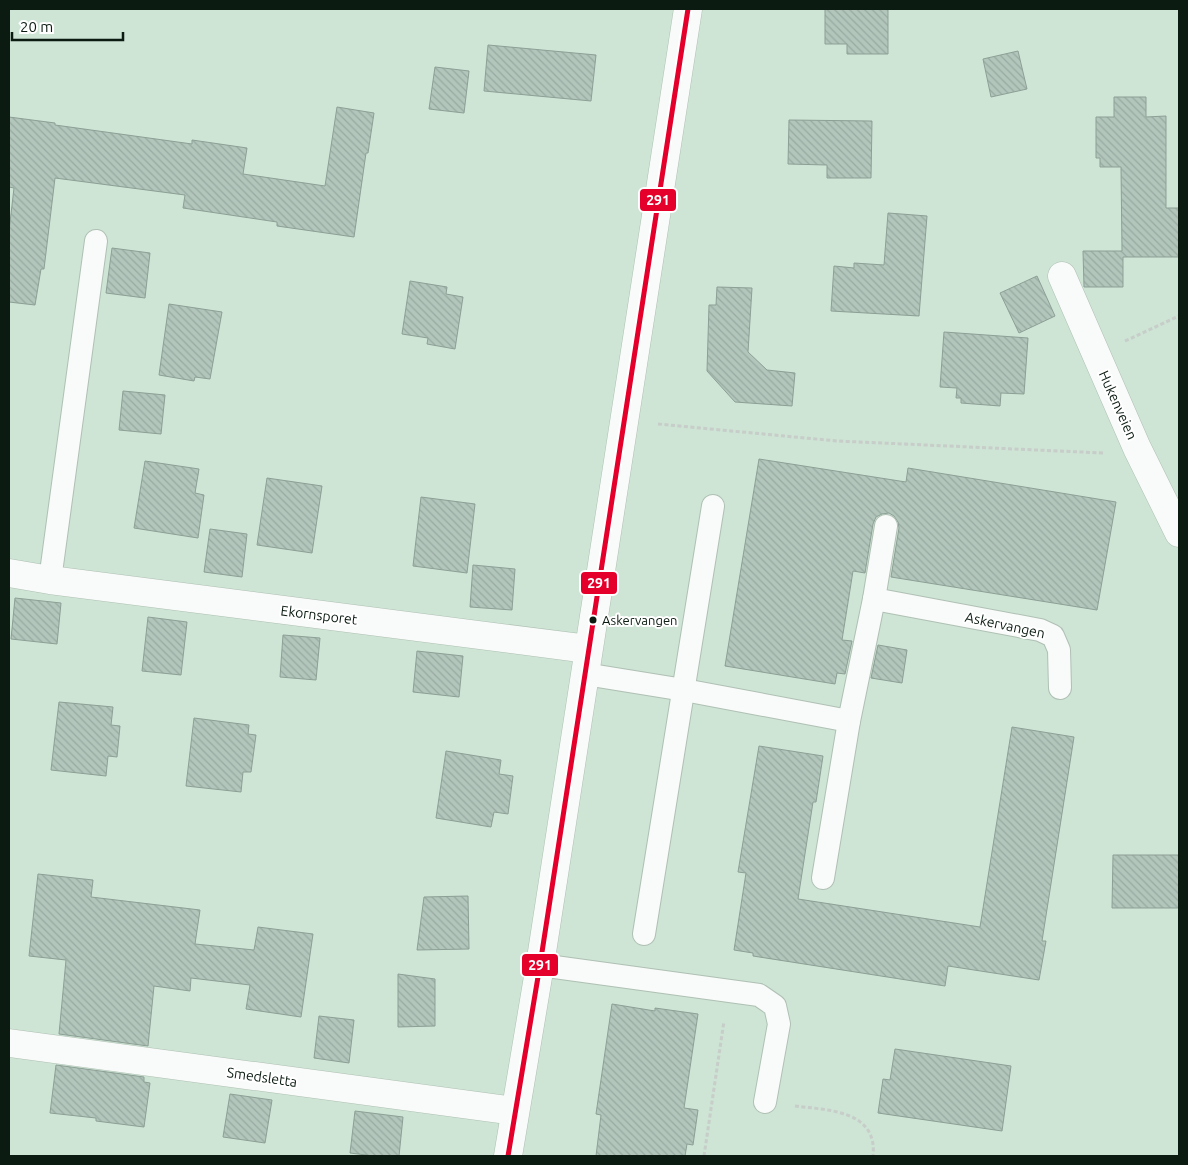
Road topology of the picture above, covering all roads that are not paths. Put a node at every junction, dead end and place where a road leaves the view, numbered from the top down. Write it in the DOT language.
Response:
graph roads {
  1 [pos="688,9"];
  2 [pos="96,241"];
  3 [pos="1062,276"];
  4 [pos="713,506"];
  5 [pos="886,526"];
  6 [pos="1179,533"];
  7 [pos="9,573"];
  8 [pos="50,580"];
  9 [pos="874,599"];
  10 [pos="587,662"];
  11 [pos="1060,688"];
  12 [pos="684,690"];
  13 [pos="849,722"];
  14 [pos="823,878"];
  15 [pos="644,934"];
  16 [pos="540,965"];
  17 [pos="9,1043"];
  18 [pos="765,1102"];
  19 [pos="514,1111"];
  20 [pos="508,1156"];
  1 -- 10 [label="street"];
  2 -- 8 [label="lane"];
  3 -- 6 [label="street, Hukenveien"];
  4 -- 12 [label="lane"];
  5 -- 9 [label="lane"];
  7 -- 8 [label="street, Ekornsporet"];
  8 -- 10 [label="street, Ekornsporet"];
  9 -- 11 [label="lane, Askervangen"];
  9 -- 13 [label="lane"];
  10 -- 12 [label="lane"];
  10 -- 16 [label="street"];
  12 -- 13 [label="lane"];
  12 -- 15 [label="lane"];
  13 -- 14 [label="lane"];
  16 -- 18 [label="lane"];
  16 -- 19 [label="street"];
  17 -- 19 [label="street, Smedsletta"];
  19 -- 20 [label="street"];
}
